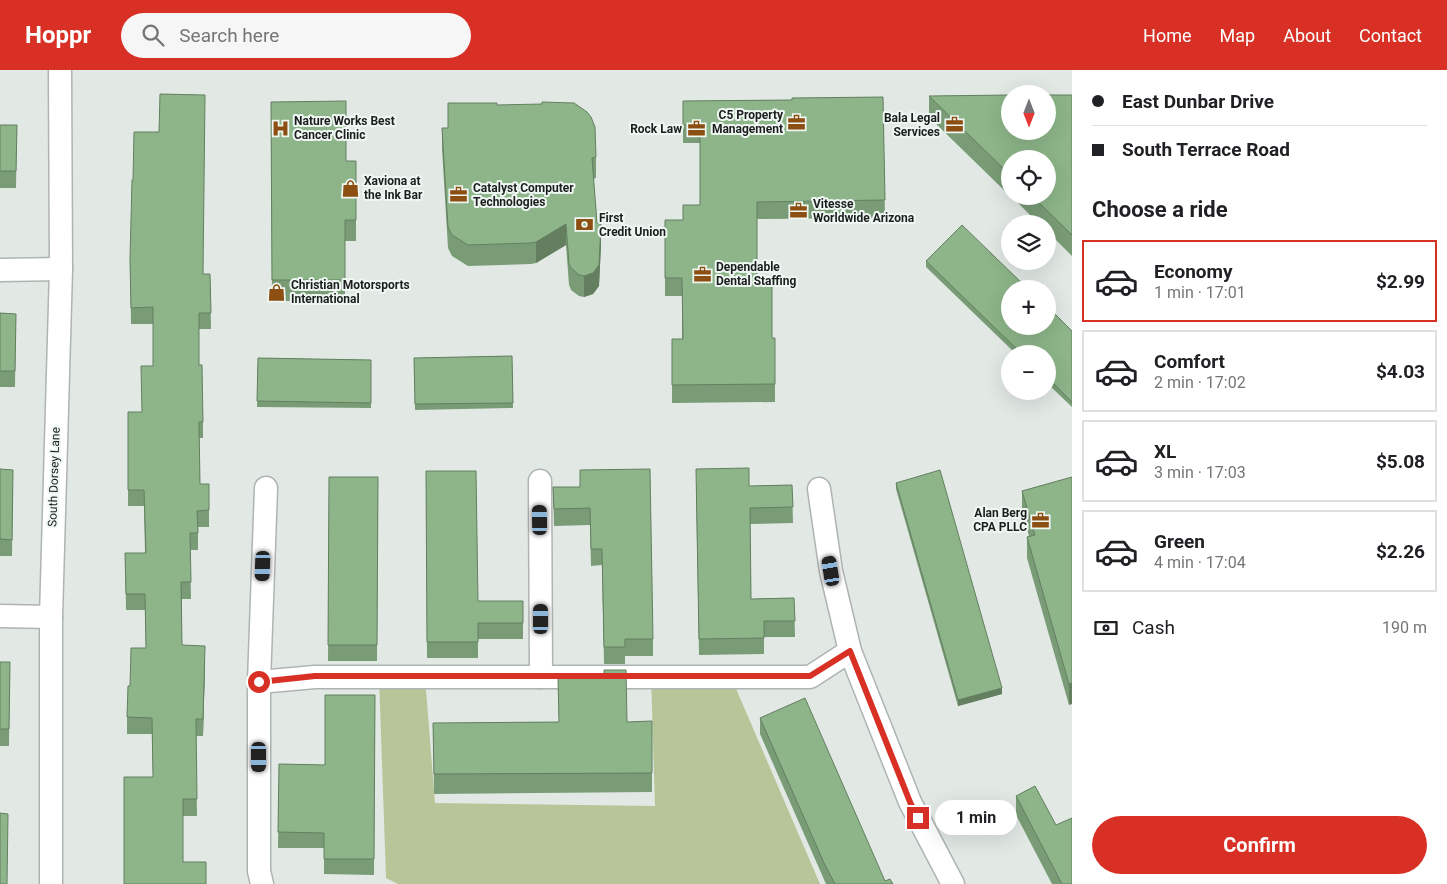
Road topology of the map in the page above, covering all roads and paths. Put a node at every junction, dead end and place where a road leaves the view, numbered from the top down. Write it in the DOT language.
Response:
graph roads {
  1 [pos="60,70"];
  2 [pos="61,269"];
  3 [pos="0,270"];
  4 [pos="540,481"];
  5 [pos="266,488"];
  6 [pos="819,490"];
  7 [pos="0,616"];
  8 [pos="51,617"];
  9 [pos="850,651"];
  10 [pos="542,678"];
  11 [pos="259,682"];
  12 [pos="51,884"];
  13 [pos="262,884"];
  14 [pos="952,884"];
  1 -- 2 [label="street, South Dorsey Lane"];
  2 -- 3 [label="street"];
  2 -- 8 [label="street, South Dorsey Lane"];
  4 -- 10 [label="street"];
  5 -- 11 [label="street"];
  6 -- 9 [label="street"];
  7 -- 8 [label="street"];
  8 -- 12 [label="street, South Dorsey Lane"];
  9 -- 10 [label="street"];
  9 -- 14 [label="street"];
  10 -- 11 [label="street"];
  11 -- 13 [label="street"];
}
